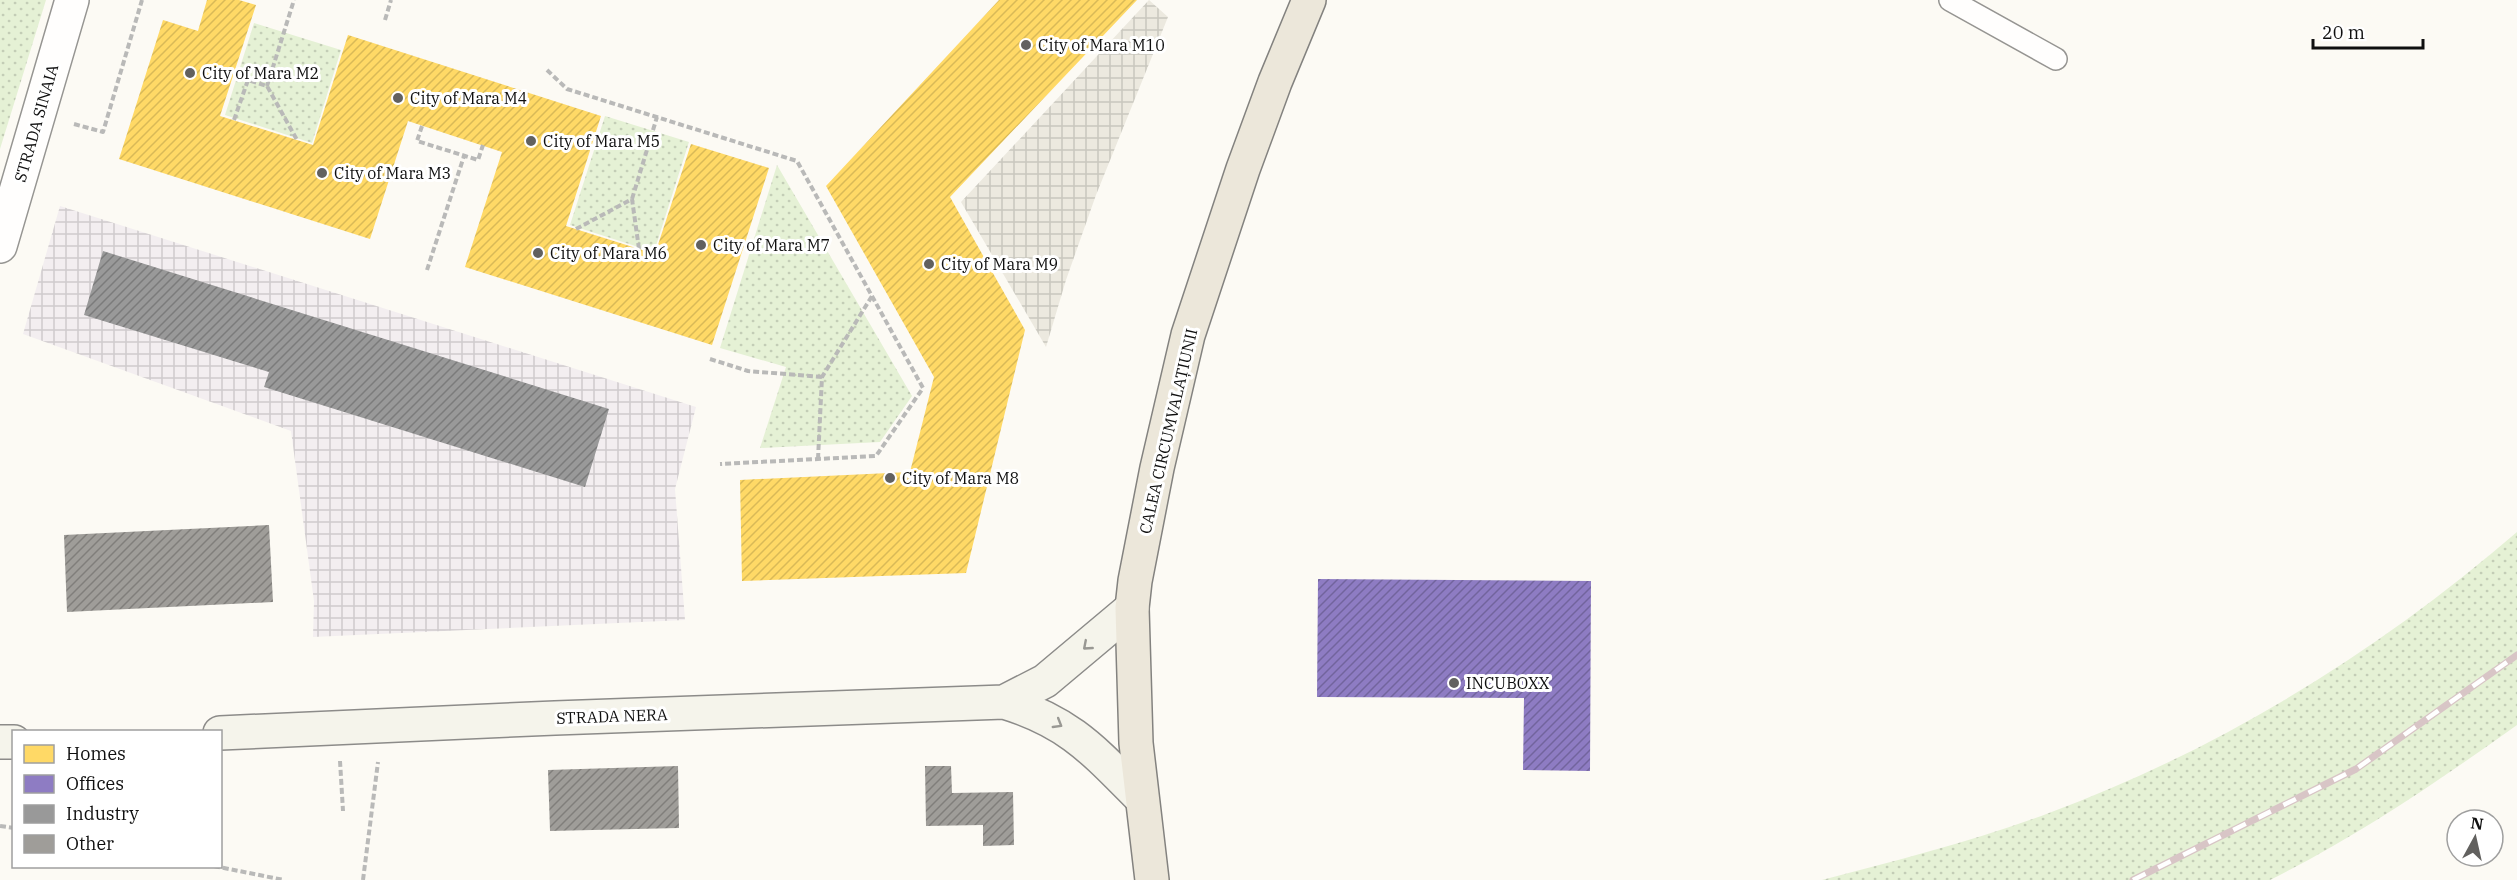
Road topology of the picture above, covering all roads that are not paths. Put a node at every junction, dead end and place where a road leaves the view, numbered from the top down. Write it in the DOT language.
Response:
graph roads {
  1 [pos="72,0"];
  2 [pos="1309,0"];
  3 [pos="1950,0"];
  4 [pos="2056,59"];
  5 [pos="0,246"];
  6 [pos="1132,608"];
  7 [pos="1004,702"];
  8 [pos="222,733"];
  9 [pos="1141,798"];
  10 [pos="1152,880"];
  1 -- 5 [label="street, STRADA SINAIA"];
  2 -- 6 [label="main road, CALEA CIRCUMVALAȚIUNII"];
  3 -- 4 [label="lane"];
  6 -- 7 [label="street, STRADA NERA, one-way"];
  6 -- 9 [label="main road, CALEA CIRCUMVALAȚIUNII"];
  7 -- 8 [label="street, STRADA NERA"];
  7 -- 9 [label="street, STRADA NERA, one-way"];
  9 -- 10 [label="main road, CALEA CIRCUMVALAȚIUNII"];
}
